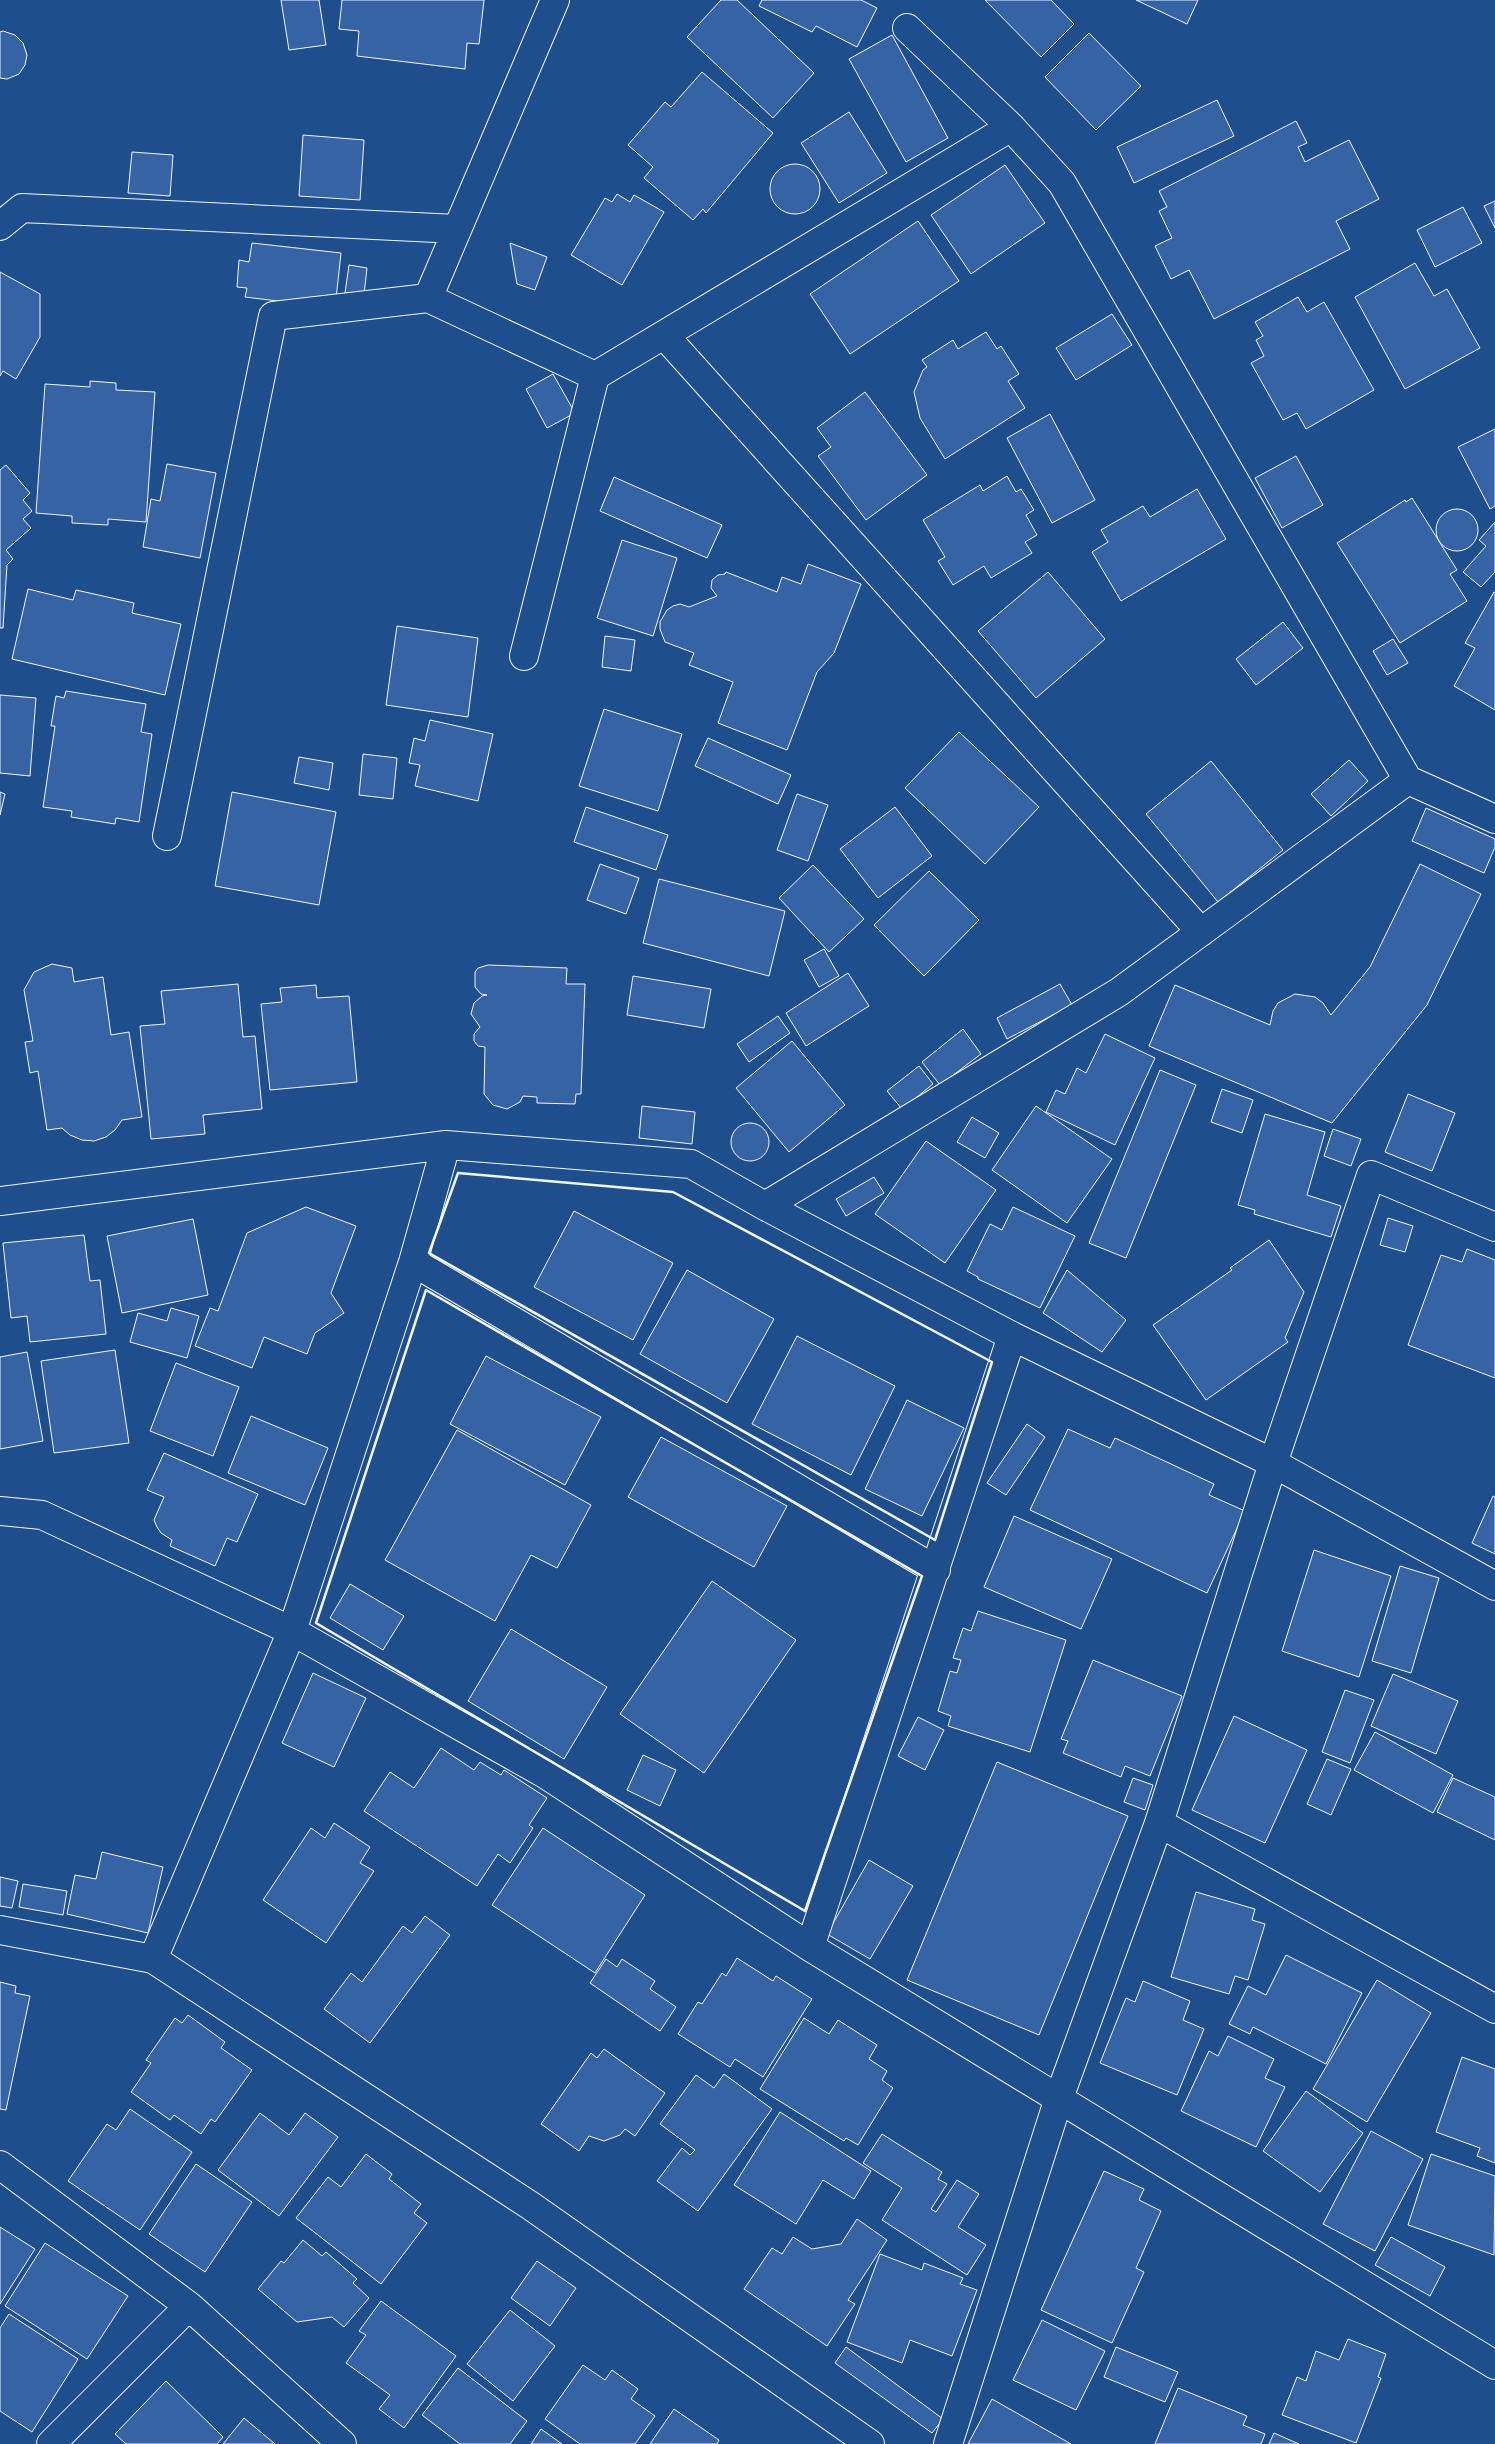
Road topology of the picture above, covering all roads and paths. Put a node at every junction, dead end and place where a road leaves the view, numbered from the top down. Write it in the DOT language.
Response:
graph roads {
  1 [pos="555,0"];
  2 [pos="907,28"];
  3 [pos="1011,127"];
  4 [pos="0,226"];
  5 [pos="457,229"];
  6 [pos="428,298"];
  7 [pos="664,335"];
  8 [pos="595,376"];
  9 [pos="524,656"];
  10 [pos="1408,780"];
  11 [pos="1495,819"];
  12 [pos="167,836"];
  13 [pos="1201,932"];
  14 [pos="446,1145"];
  15 [pos="0,1201"];
  16 [pos="765,1206"];
  17 [pos="1495,1227"];
  18 [pos="413,1262"];
  19 [pos="1012,1336"];
  20 [pos="1273,1463"];
  21 [pos="0,1511"];
  22 [pos="936,1570"];
  23 [pos="1495,1586"];
  24 [pos="292,1631"];
  25 [pos="1159,1823"];
  26 [pos="0,1930"];
  27 [pos="810,1947"];
  28 [pos="153,1959"];
  29 [pos="1495,2009"];
  30 [pos="1058,2098"];
  31 [pos="0,2165"];
  32 [pos="189,2306"];
  33 [pos="1495,2365"];
  34 [pos="51,2444"];
  35 [pos="342,2444"];
  36 [pos="870,2444"];
  37 [pos="948,2444"];
  1 -- 5 [label="street"];
  2 -- 3 [label="street"];
  3 -- 7 [label="street"];
  3 -- 10 [label="street"];
  4 -- 5 [label="street"];
  5 -- 6 [label="street"];
  6 -- 8 [label="street"];
  6 -- 12 [label="street"];
  7 -- 8 [label="street"];
  7 -- 13 [label="street"];
  8 -- 9 [label="street"];
  10 -- 11 [label="street"];
  10 -- 13 [label="street"];
  13 -- 16 [label="street"];
  14 -- 15 [label="street"];
  14 -- 16 [label="street"];
  14 -- 18 [label="street"];
  16 -- 19 [label="street"];
  17 -- 20 [label="street"];
  18 -- 22 [label="street"];
  18 -- 24 [label="street"];
  19 -- 20 [label="street"];
  19 -- 22 [label="street"];
  20 -- 23 [label="street"];
  20 -- 25 [label="street"];
  21 -- 24 [label="street"];
  22 -- 27 [label="street"];
  24 -- 27 [label="street"];
  24 -- 28 [label="street"];
  25 -- 29 [label="street"];
  25 -- 30 [label="street"];
  26 -- 28 [label="street"];
  27 -- 30 [label="street"];
  28 -- 36 [label="street"];
  30 -- 33 [label="street"];
  30 -- 37 [label="street"];
  31 -- 32 [label="street"];
  32 -- 34 [label="street"];
  32 -- 35 [label="street"];
}
